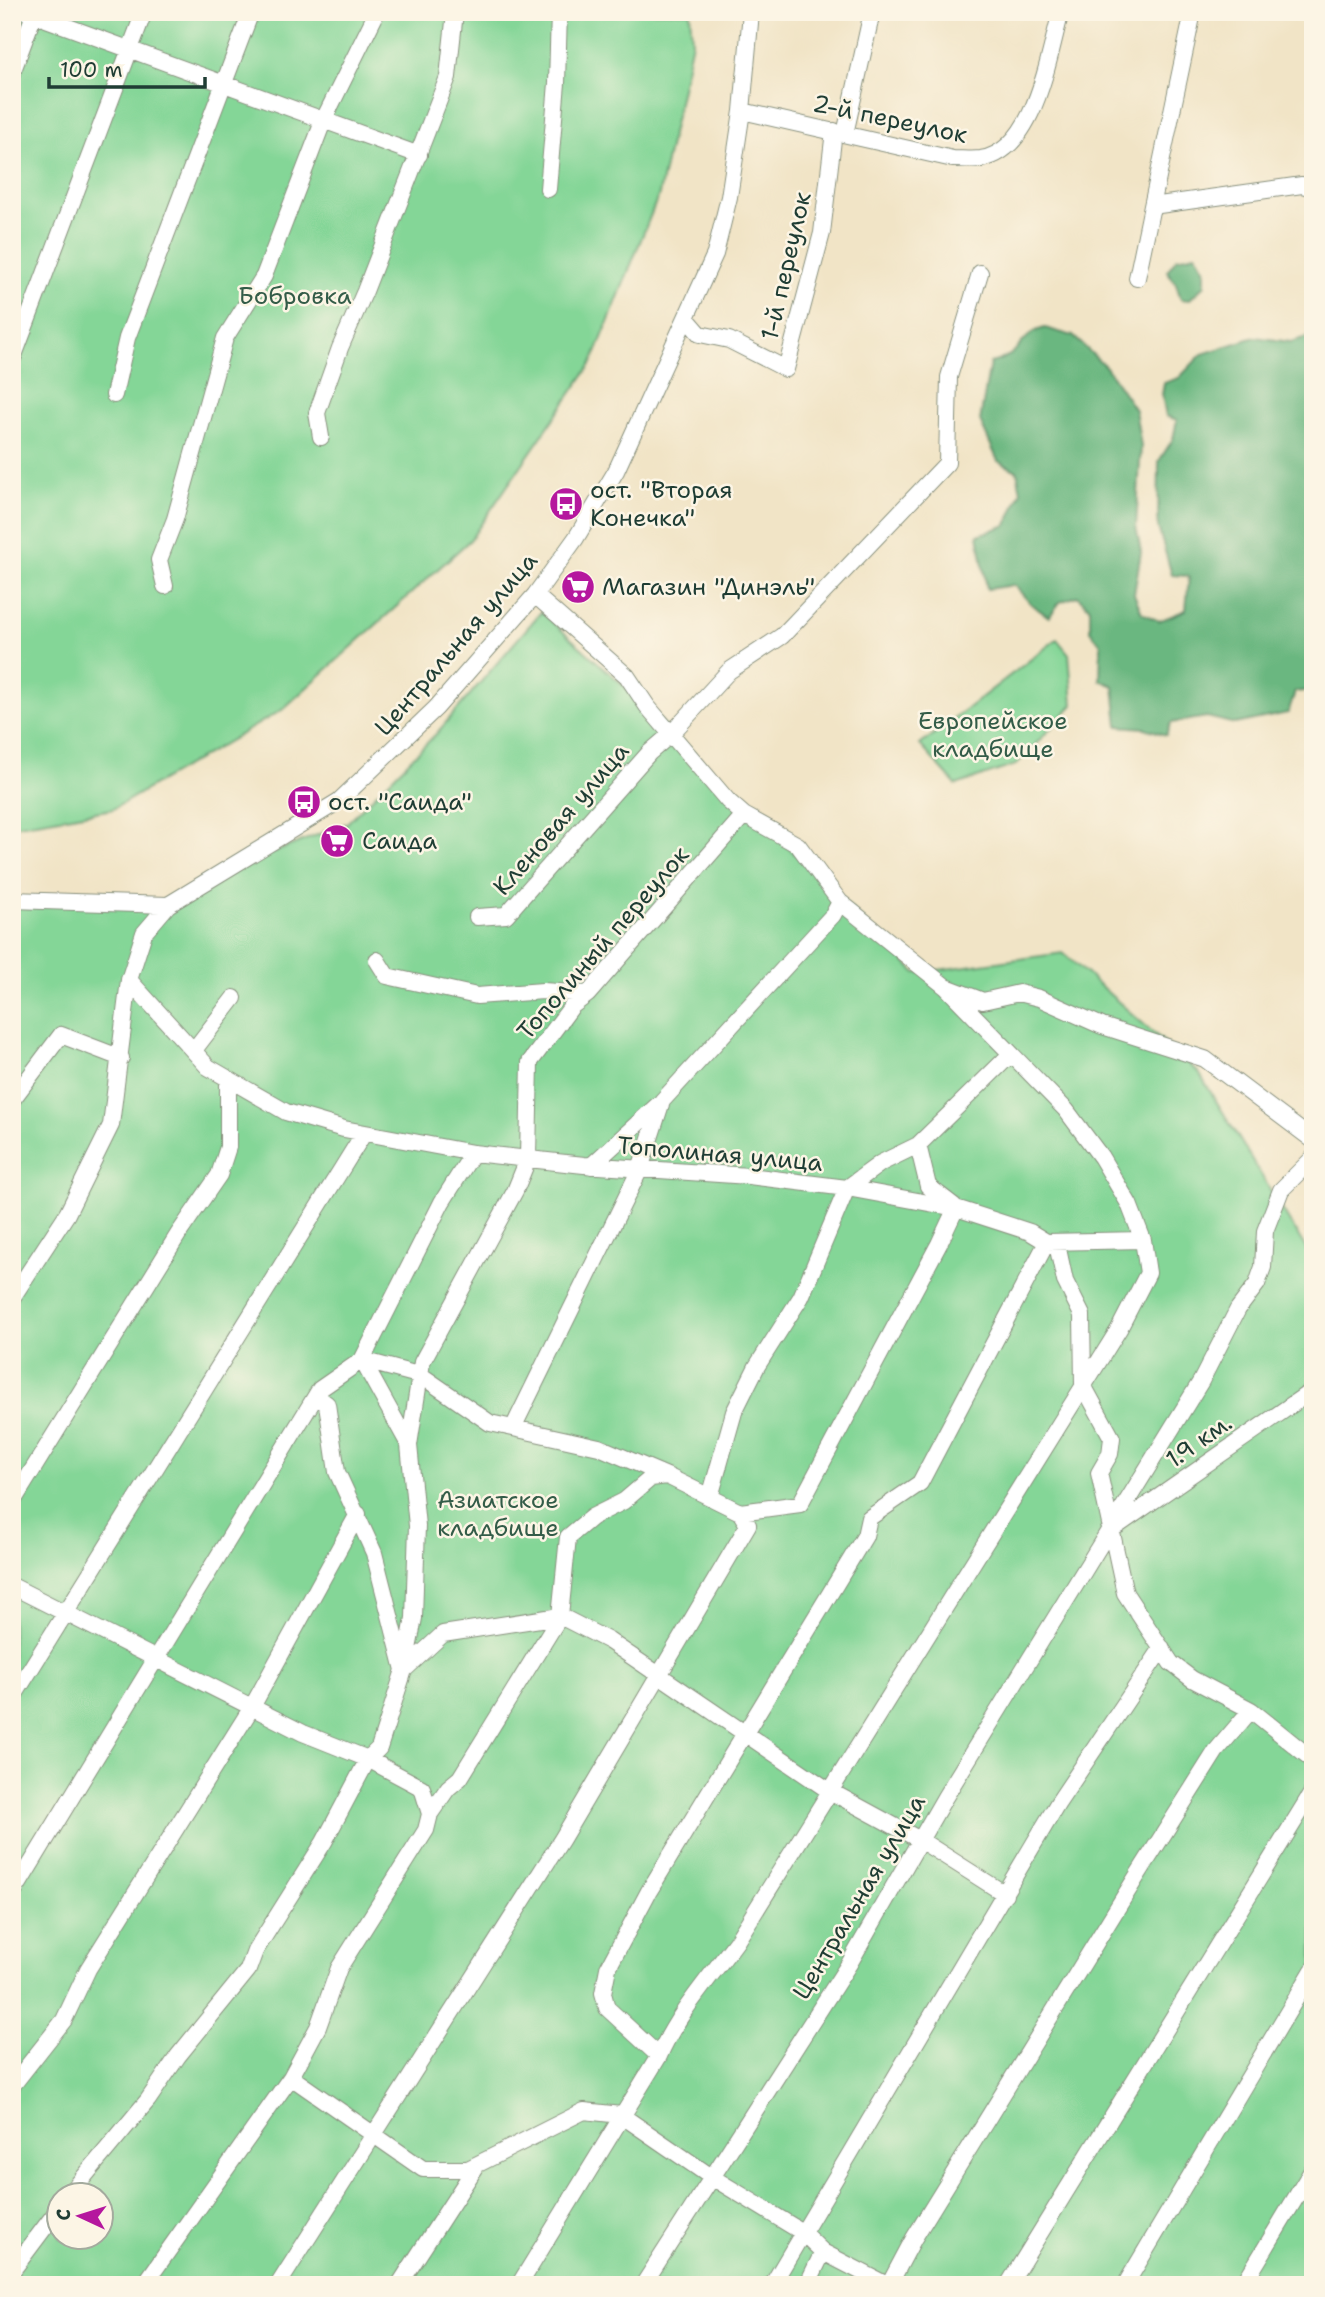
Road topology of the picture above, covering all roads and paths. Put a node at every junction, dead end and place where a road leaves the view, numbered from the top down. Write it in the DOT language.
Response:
graph roads {
  1 [pos="144,12"];
  2 [pos="251,12"];
  3 [pos="377,12"];
  4 [pos="455,12"];
  5 [pos="559,12"];
  6 [pos="751,12"];
  7 [pos="872,12"];
  8 [pos="1061,12"];
  9 [pos="1194,12"];
  10 [pos="32,13"];
  11 [pos="130,50"];
  12 [pos="12,73"];
  13 [pos="223,84"];
  14 [pos="742,111"];
  15 [pos="324,119"];
  16 [pos="840,133"];
  17 [pos="419,155"];
  18 [pos="1313,188"];
  19 [pos="548,189"];
  20 [pos="1152,206"];
  21 [pos="981,273"];
  22 [pos="1137,278"];
  23 [pos="687,319"];
  24 [pos="12,361"];
  25 [pos="114,395"];
  26 [pos="321,437"];
  27 [pos="165,586"];
  28 [pos="535,595"];
  29 [pos="671,734"];
  30 [pos="744,815"];
  31 [pos="12,900"];
  32 [pos="840,902"];
  33 [pos="168,905"];
  34 [pos="477,917"];
  35 [pos="377,960"];
  36 [pos="129,980"];
  37 [pos="946,987"];
  38 [pos="588,994"];
  39 [pos="234,998"];
  40 [pos="194,1050"];
  41 [pos="1011,1054"];
  42 [pos="121,1058"];
  43 [pos="228,1080"];
  44 [pos="12,1100"];
  45 [pos="662,1101"];
  46 [pos="364,1133"];
  47 [pos="1313,1140"];
  48 [pos="918,1145"];
  49 [pos="473,1153"];
  50 [pos="528,1158"];
  51 [pos="1313,1158"];
  52 [pos="591,1166"];
  53 [pos="640,1169"];
  54 [pos="847,1188"];
  55 [pos="956,1208"];
  56 [pos="1143,1240"];
  57 [pos="1047,1242"];
  58 [pos="12,1298"];
  59 [pos="362,1360"];
  60 [pos="422,1376"];
  61 [pos="1083,1385"];
  62 [pos="1313,1390"];
  63 [pos="316,1396"];
  64 [pos="513,1427"];
  65 [pos="409,1445"];
  66 [pos="667,1476"];
  67 [pos="710,1497"];
  68 [pos="12,1503"];
  69 [pos="740,1512"];
  70 [pos="358,1514"];
  71 [pos="1112,1530"];
  72 [pos="12,1586"];
  73 [pos="66,1613"];
  74 [pos="561,1616"];
  75 [pos="1162,1648"];
  76 [pos="158,1659"];
  77 [pos="404,1670"];
  78 [pos="658,1677"];
  79 [pos="12,1699"];
  80 [pos="252,1707"];
  81 [pos="1251,1710"];
  82 [pos="743,1734"];
  83 [pos="368,1759"];
  84 [pos="1313,1760"];
  85 [pos="422,1788"];
  86 [pos="448,1788"];
  87 [pos="828,1790"];
  88 [pos="1313,1791"];
  89 [pos="430,1814"];
  90 [pos="920,1840"];
  91 [pos="1005,1894"];
  92 [pos="12,1895"];
  93 [pos="1313,1970"];
  94 [pos="659,2056"];
  95 [pos="291,2077"];
  96 [pos="12,2086"];
  97 [pos="621,2115"];
  98 [pos="373,2135"];
  99 [pos="477,2165"];
  100 [pos="1313,2169"];
  101 [pos="710,2176"];
  102 [pos="80,2182"];
  103 [pos="46,2226"];
  104 [pos="802,2232"];
  105 [pos="823,2252"];
  106 [pos="12,2271"];
  107 [pos="144,2285"];
  108 [pos="278,2285"];
  109 [pos="399,2285"];
  110 [pos="519,2285"];
  111 [pos="643,2285"];
  112 [pos="772,2285"];
  113 [pos="807,2285"];
  114 [pos="888,2285"];
  115 [pos="1008,2285"];
  116 [pos="1125,2285"];
  117 [pos="1243,2285"];
  1 -- 11 [label="street"];
  2 -- 13 [label="street"];
  3 -- 15 [label="street"];
  4 -- 17 [label="street"];
  5 -- 19 [label="street"];
  6 -- 14 [label="street, Центральная улица"];
  7 -- 16 [label="street, 1-й переулок"];
  8 -- 16 [label="street, 2-й переулок"];
  9 -- 20 [label="street"];
  10 -- 11 [label="street"];
  10 -- 12 [label="street"];
  11 -- 13 [label="street"];
  11 -- 24 [label="street"];
  13 -- 15 [label="street"];
  13 -- 25 [label="street"];
  14 -- 16 [label="street, 2-й переулок"];
  14 -- 23 [label="street, Центральная улица"];
  15 -- 17 [label="street"];
  15 -- 27 [label="street"];
  16 -- 23 [label="street, 1-й переулок"];
  17 -- 26 [label="street"];
  18 -- 20 [label="street"];
  20 -- 22 [label="street"];
  21 -- 29 [label="street"];
  23 -- 28 [label="street, Центральная улица"];
  28 -- 29 [label="street"];
  28 -- 33 [label="street, Центральная улица"];
  29 -- 30 [label="street"];
  29 -- 34 [label="street, Кленовая улица"];
  30 -- 32 [label="street"];
  30 -- 38 [label="street, Тополиный переулок"];
  31 -- 33 [label="street"];
  32 -- 37 [label="street"];
  32 -- 45 [label="street"];
  33 -- 36 [label="street, Центральная улица"];
  35 -- 38 [label="street"];
  36 -- 40 [label="street, Тополиная улица"];
  36 -- 42 [label="street, Центральная улица"];
  37 -- 41 [label="street"];
  37 -- 47 [label="street"];
  38 -- 50 [label="street, Тополиный переулок"];
  39 -- 40 [label="street"];
  40 -- 43 [label="street, Тополиная улица"];
  41 -- 48 [label="street"];
  41 -- 56 [label="street"];
  42 -- 44 [label="street"];
  42 -- 58 [label="street, Центральная улица"];
  43 -- 46 [label="street, Тополиная улица"];
  43 -- 68 [label="street"];
  45 -- 52 [label="street"];
  45 -- 53 [label="street"];
  46 -- 49 [label="street, Тополиная улица"];
  46 -- 73 [label="street"];
  48 -- 54 [label="street"];
  48 -- 55 [label="street"];
  49 -- 50 [label="street, Тополиная улица"];
  49 -- 59 [label="street"];
  50 -- 52 [label="street, Тополиная улица"];
  50 -- 60 [label="street"];
  51 -- 71 [label="street, Центральная улица"];
  52 -- 53 [label="street, Тополиная улица"];
  53 -- 54 [label="street, Тополиная улица"];
  53 -- 64 [label="street"];
  54 -- 55 [label="street, Тополиная улица"];
  54 -- 67 [label="street"];
  55 -- 57 [label="street, Тополиная улица"];
  55 -- 69 [label="street"];
  56 -- 57 [label="street"];
  56 -- 61 [label="street"];
  57 -- 61 [label="street"];
  57 -- 82 [label="street"];
  59 -- 60 [label="street"];
  59 -- 63 [label="street"];
  59 -- 65 [label="street"];
  60 -- 64 [label="street"];
  60 -- 65 [label="street"];
  61 -- 71 [label="street"];
  61 -- 87 [label="street"];
  62 -- 71 [label="street, 1.9 км."];
  63 -- 70 [label="street"];
  63 -- 76 [label="street"];
  64 -- 66 [label="street"];
  65 -- 77 [label="street"];
  66 -- 67 [label="street"];
  66 -- 74 [label="street"];
  67 -- 69 [label="street"];
  69 -- 78 [label="street"];
  70 -- 77 [label="street"];
  70 -- 80 [label="street"];
  71 -- 75 [label="street"];
  71 -- 90 [label="street, Центральная улица"];
  72 -- 73 [label="street"];
  73 -- 76 [label="street"];
  73 -- 79 [label="street"];
  74 -- 77 [label="street"];
  74 -- 78 [label="street"];
  74 -- 86 [label="street"];
  75 -- 81 [label="street"];
  75 -- 91 [label="street"];
  76 -- 80 [label="street"];
  76 -- 92 [label="street"];
  77 -- 83 [label="street"];
  78 -- 82 [label="street"];
  78 -- 98 [label="street"];
  80 -- 83 [label="street"];
  80 -- 96 [label="street"];
  81 -- 84 [label="street"];
  81 -- 114 [label="street"];
  82 -- 87 [label="street"];
  82 -- 94 [label="street"];
  83 -- 85 [label="street"];
  83 -- 102 [label="street"];
  85 -- 86 [label="street"];
  85 -- 89 [label="street"];
  86 -- 89 [label="street"];
  87 -- 90 [label="street"];
  87 -- 94 [label="street"];
  88 -- 115 [label="street"];
  89 -- 95 [label="street"];
  90 -- 91 [label="street"];
  90 -- 101 [label="street, Центральная улица"];
  91 -- 104 [label="street"];
  93 -- 116 [label="street"];
  94 -- 97 [label="street"];
  95 -- 98 [label="street"];
  95 -- 107 [label="street"];
  97 -- 99 [label="street"];
  97 -- 101 [label="street"];
  97 -- 110 [label="street"];
  98 -- 99 [label="street"];
  98 -- 108 [label="street"];
  99 -- 109 [label="street"];
  100 -- 117 [label="street"];
  101 -- 104 [label="street"];
  101 -- 111 [label="street, Центральная улица"];
  103 -- 106 [label="street"];
  104 -- 105 [label="street"];
  104 -- 112 [label="street"];
  105 -- 113 [label="street"];
  105 -- 114 [label="street"];
}
